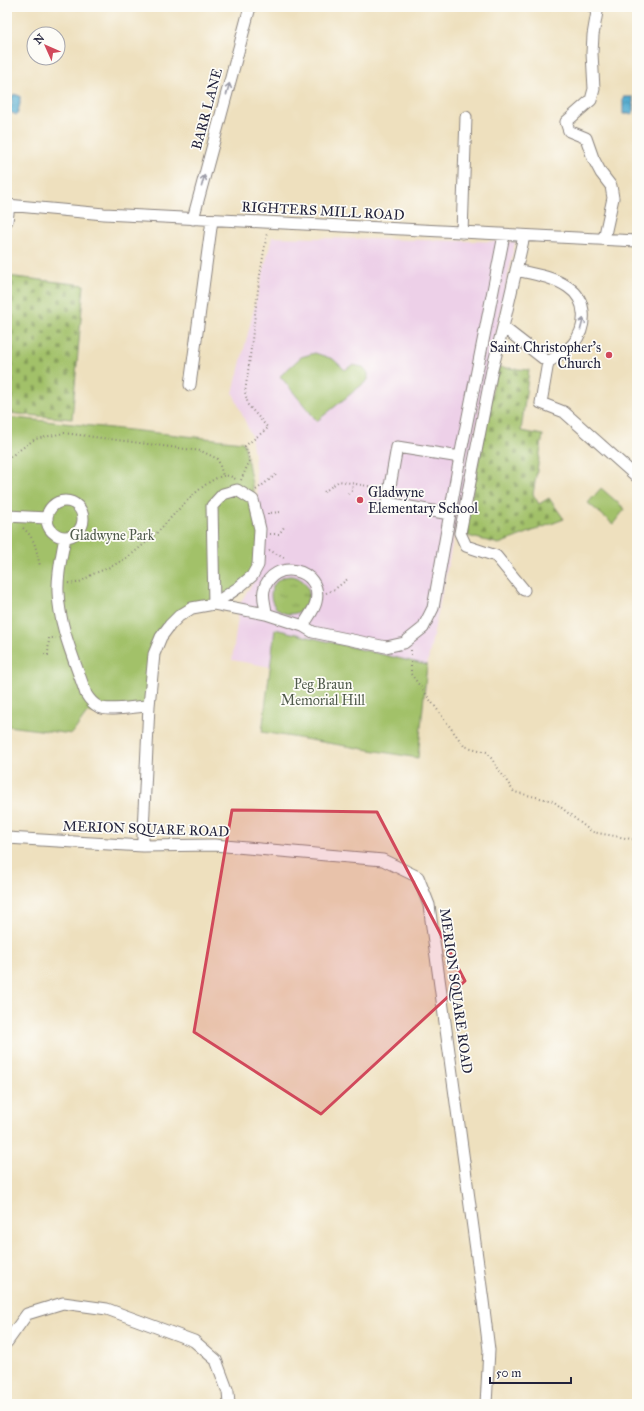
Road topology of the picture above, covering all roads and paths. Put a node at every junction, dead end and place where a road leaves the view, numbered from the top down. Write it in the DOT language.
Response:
graph roads {
  1 [pos="250,7"];
  2 [pos="593,7"];
  3 [pos="466,117"];
  4 [pos="8,205"];
  5 [pos="193,219"];
  6 [pos="7,220"];
  7 [pos="212,220"];
  8 [pos="269,223"];
  9 [pos="462,233"];
  10 [pos="504,235"];
  11 [pos="524,236"];
  12 [pos="604,239"];
  13 [pos="637,241"];
  14 [pos="516,270"];
  15 [pos="503,326"];
  16 [pos="548,362"];
  17 [pos="190,385"];
  18 [pos="460,457"];
  19 [pos="7,459"];
  20 [pos="277,474"];
  21 [pos="223,476"];
  22 [pos="637,477"];
  23 [pos="241,482"];
  24 [pos="245,483"];
  25 [pos="353,483"];
  26 [pos="390,489"];
  27 [pos="324,492"];
  28 [pos="259,493"];
  29 [pos="348,494"];
  30 [pos="267,509"];
  31 [pos="268,513"];
  32 [pos="450,514"];
  33 [pos="7,516"];
  34 [pos="47,518"];
  35 [pos="17,525"];
  36 [pos="284,527"];
  37 [pos="266,534"];
  38 [pos="65,537"];
  39 [pos="267,556"];
  40 [pos="290,562"];
  41 [pos="40,566"];
  42 [pos="349,578"];
  43 [pos="58,580"];
  44 [pos="323,590"];
  45 [pos="524,590"];
  46 [pos="214,604"];
  47 [pos="266,614"];
  48 [pos="303,626"];
  49 [pos="412,637"];
  50 [pos="50,638"];
  51 [pos="44,654"];
  52 [pos="149,706"];
  53 [pos="7,838"];
  54 [pos="637,840"];
  55 [pos="143,846"];
  56 [pos="7,1342"];
  57 [pos="229,1404"];
  58 [pos="486,1404"];
  5 -- 1 [label="street, BARR LANE, one-way"];
  2 -- 12 [label="street"];
  3 -- 9 [label="street"];
  4 -- 5 [label="street, RIGHTERS MILL ROAD"];
  4 -- 6 [label="street"];
  5 -- 7 [label="street, RIGHTERS MILL ROAD"];
  7 -- 8 [label="street, RIGHTERS MILL ROAD"];
  7 -- 17 [label="street"];
  8 -- 9 [label="street, RIGHTERS MILL ROAD"];
  8 -- 23 [label="path"];
  9 -- 10 [label="street, RIGHTERS MILL ROAD"];
  10 -- 11 [label="street, RIGHTERS MILL ROAD"];
  10 -- 18 [label="street"];
  11 -- 12 [label="street, RIGHTERS MILL ROAD"];
  11 -- 14 [label="street"];
  12 -- 13 [label="street, RIGHTERS MILL ROAD"];
  14 -- 15 [label="street"];
  16 -- 14 [label="street, one-way"];
  15 -- 16 [label="street"];
  15 -- 45 [label="street"];
  16 -- 22 [label="street"];
  18 -- 26 [label="street"];
  18 -- 32 [label="street"];
  19 -- 21 [label="path"];
  20 -- 28 [label="path"];
  21 -- 23 [label="path"];
  21 -- 43 [label="path"];
  23 -- 24 [label="path"];
  25 -- 26 [label="path"];
  25 -- 27 [label="path"];
  25 -- 29 [label="path"];
  26 -- 32 [label="street"];
  30 -- 31 [label="path"];
  32 -- 49 [label="street"];
  33 -- 34 [label="street"];
  34 -- 38 [label="street"];
  34 -- 38 [label="street"];
  35 -- 41 [label="path"];
  36 -- 37 [label="path"];
  38 -- 43 [label="street"];
  39 -- 40 [label="path"];
  42 -- 44 [label="path"];
  43 -- 52 [label="street"];
  46 -- 46 [label="street"];
  46 -- 47 [label="street"];
  46 -- 52 [label="street"];
  47 -- 48 [label="street"];
  47 -- 48 [label="street"];
  48 -- 49 [label="street"];
  49 -- 54 [label="path"];
  50 -- 51 [label="path"];
  52 -- 55 [label="street"];
  53 -- 55 [label="street, MERION SQUARE ROAD"];
  55 -- 58 [label="street, MERION SQUARE ROAD"];
  56 -- 57 [label="street"];
}
